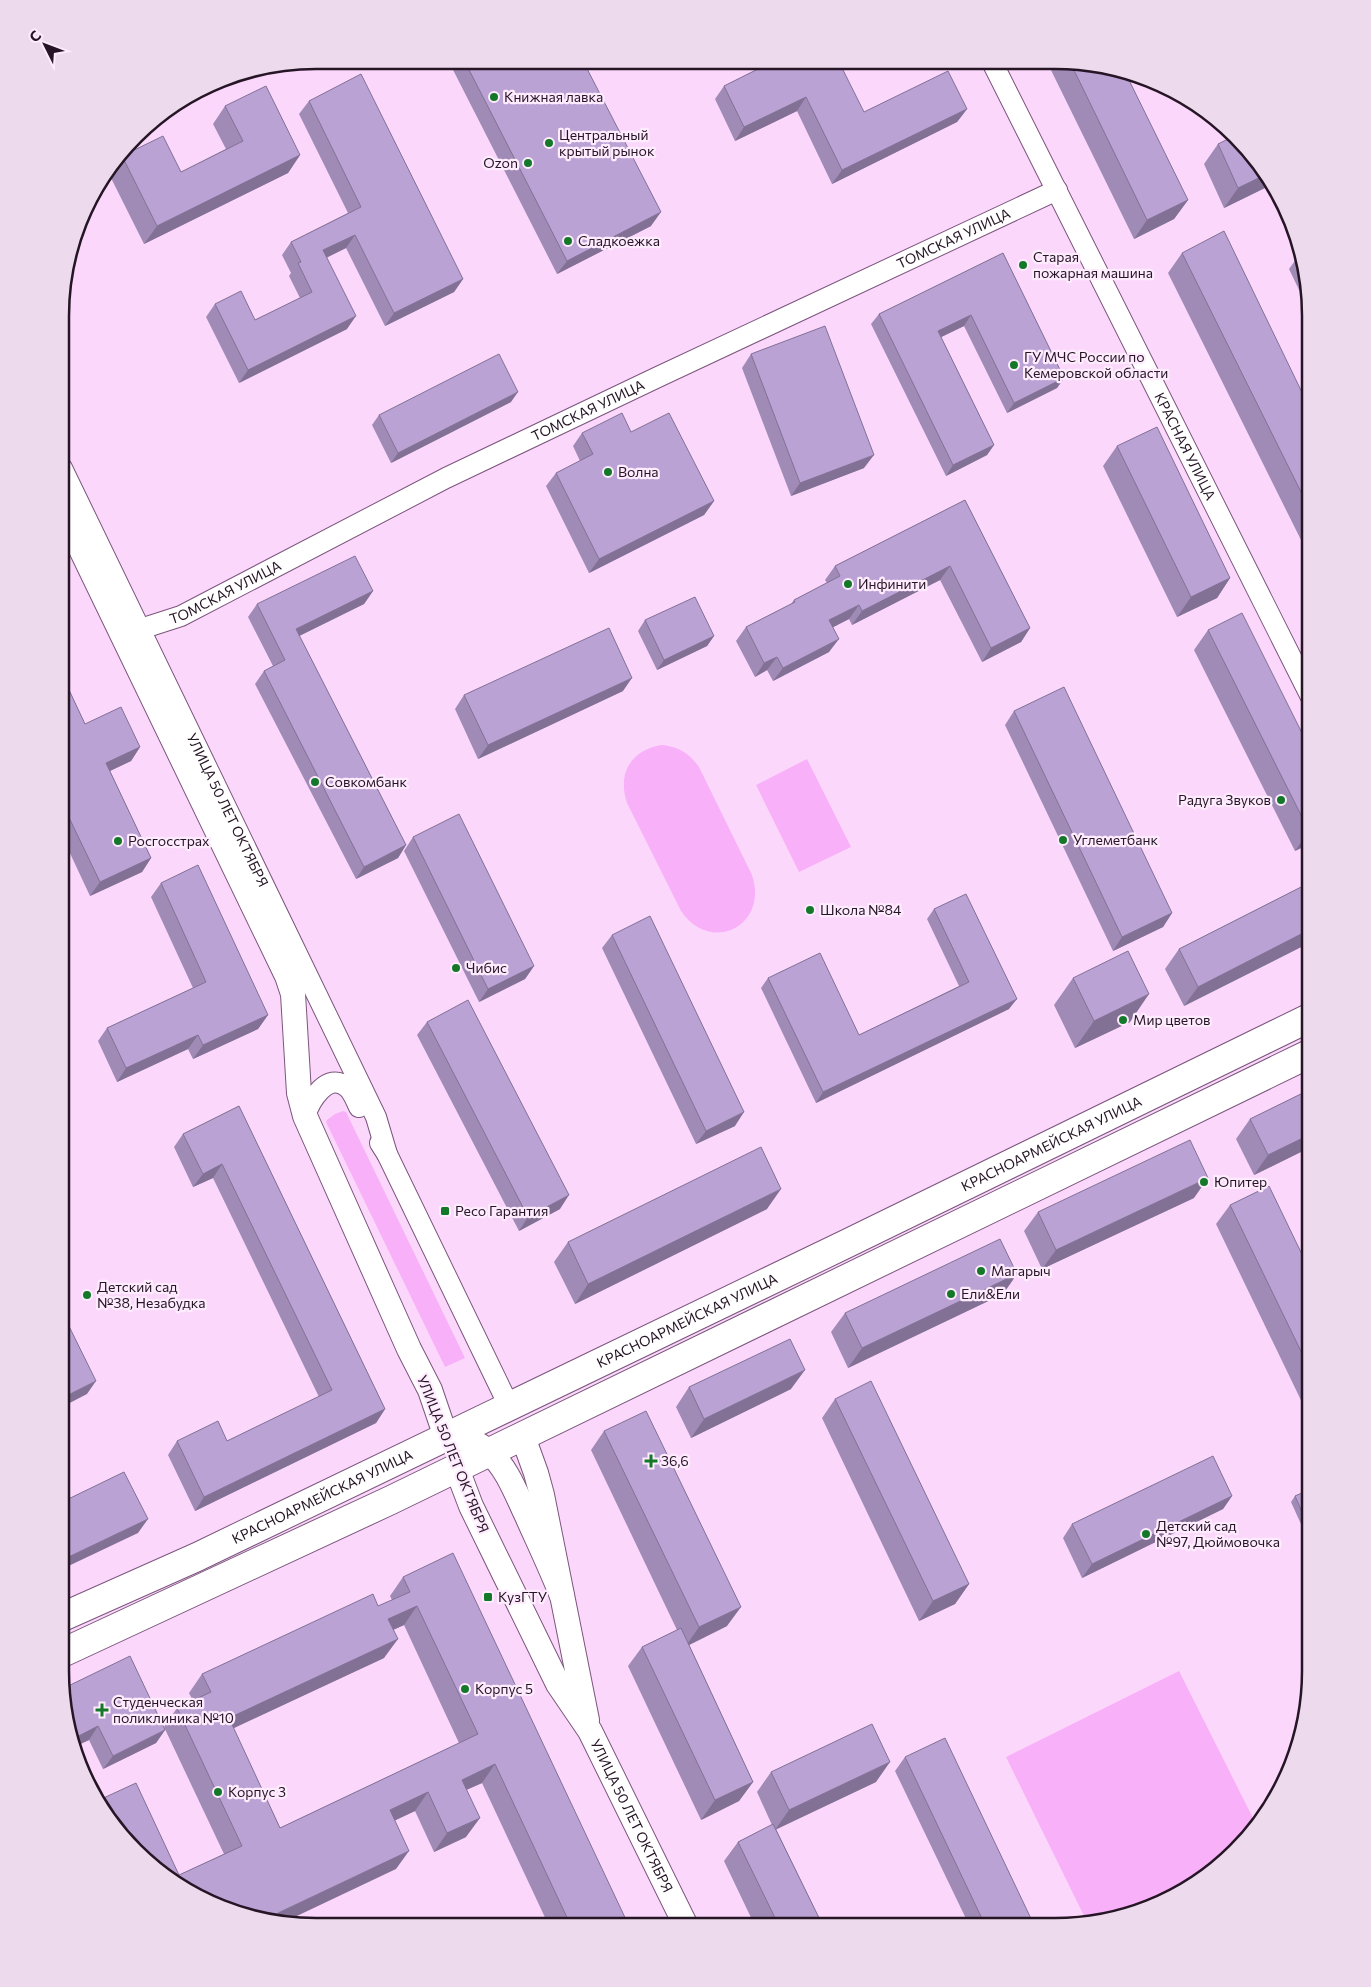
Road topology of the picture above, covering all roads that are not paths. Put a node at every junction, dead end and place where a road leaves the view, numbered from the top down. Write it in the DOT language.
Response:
graph roads {
  1 [pos="996,69"];
  2 [pos="1057,190"];
  3 [pos="69,484"];
  4 [pos="69,522"];
  5 [pos="132,633"];
  6 [pos="1302,679"];
  7 [pos="1302,1021"];
  8 [pos="1302,1057"];
  9 [pos="305,1116"];
  10 [pos="387,1154"];
  11 [pos="509,1406"];
  12 [pos="446,1437"];
  13 [pos="523,1437"];
  14 [pos="490,1453"];
  15 [pos="457,1469"];
  16 [pos="562,1596"];
  17 [pos="69,1614"];
  18 [pos="69,1650"];
  19 [pos="590,1731"];
  20 [pos="682,1918"];
  1 -- 2 [label="street, КРАСНАЯ УЛИЦА"];
  2 -- 5 [label="street, ТОМСКАЯ УЛИЦА"];
  2 -- 6 [label="street, КРАСНАЯ УЛИЦА"];
  3 -- 5 [label="street, УЛИЦА 50 ЛЕТ ОКТЯБРЯ"];
  4 -- 5 [label="street, УЛИЦА 50 ЛЕТ ОКТЯБРЯ"];
  5 -- 9 [label="street, УЛИЦА 50 ЛЕТ ОКТЯБРЯ"];
  5 -- 10 [label="street, УЛИЦА 50 ЛЕТ ОКТЯБРЯ"];
  7 -- 11 [label="main road, КРАСНОАРМЕЙСКАЯ УЛИЦА"];
  8 -- 13 [label="main road"];
  9 -- 10 [label="street, УЛИЦА 50 ЛЕТ ОКТЯБРЯ"];
  9 -- 12 [label="street, УЛИЦА 50 ЛЕТ ОКТЯБРЯ"];
  10 -- 11 [label="street, УЛИЦА 50 ЛЕТ ОКТЯБРЯ"];
  11 -- 12 [label="main road, КРАСНОАРМЕЙСКАЯ УЛИЦА"];
  11 -- 13 [label="main road, УЛИЦА 50 ЛЕТ ОКТЯБРЯ"];
  12 -- 14 [label="street"];
  12 -- 15 [label="main road, УЛИЦА 50 ЛЕТ ОКТЯБРЯ"];
  12 -- 17 [label="main road, КРАСНОАРМЕЙСКАЯ УЛИЦА"];
  13 -- 14 [label="main road"];
  13 -- 16 [label="street, УЛИЦА 50 ЛЕТ ОКТЯБРЯ"];
  14 -- 15 [label="main road"];
  14 -- 16 [label="street"];
  15 -- 18 [label="main road"];
  15 -- 19 [label="street, УЛИЦА 50 ЛЕТ ОКТЯБРЯ"];
  16 -- 19 [label="street, УЛИЦА 50 ЛЕТ ОКТЯБРЯ"];
  19 -- 20 [label="street, УЛИЦА 50 ЛЕТ ОКТЯБРЯ"];
}
